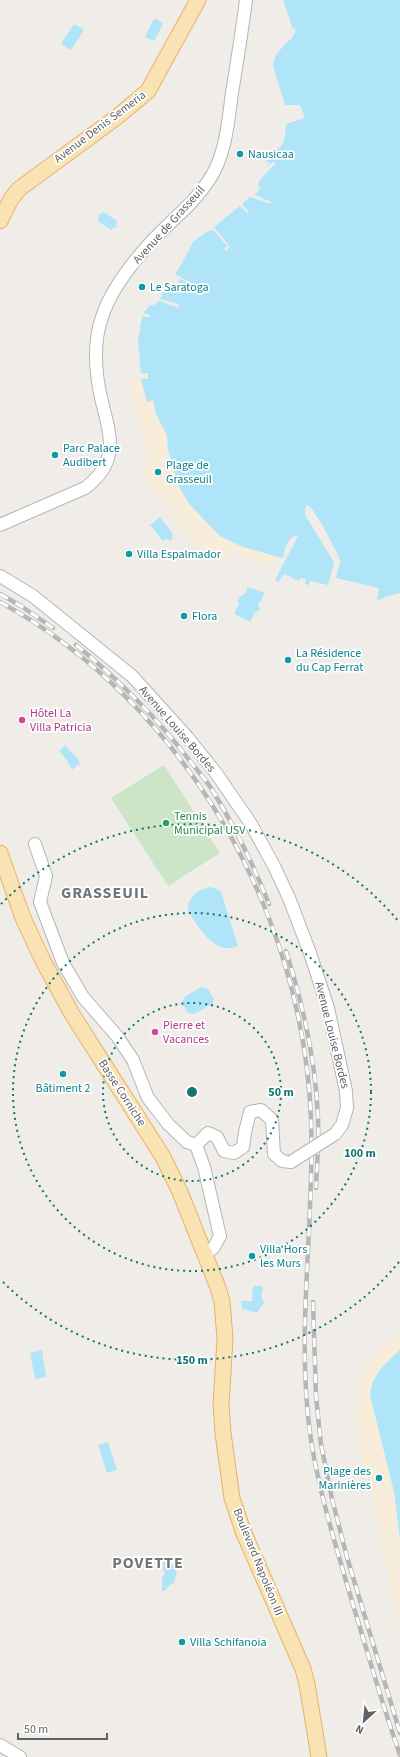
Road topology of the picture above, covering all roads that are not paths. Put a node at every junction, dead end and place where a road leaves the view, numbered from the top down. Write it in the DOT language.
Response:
graph roads {
  1 [pos="198,0"];
  2 [pos="246,0"];
  3 [pos="0,221"];
  4 [pos="0,525"];
  5 [pos="0,576"];
  6 [pos="35,844"];
  7 [pos="0,853"];
  8 [pos="196,1145"];
  9 [pos="206,1254"];
  10 [pos="225,1339"];
  11 [pos="0,1745"];
  12 [pos="20,1757"];
  13 [pos="319,1757"];
  1 -- 3 [label="main road, Avenue Denis Semeria"];
  2 -- 4 [label="street, Avenue de Grasseuil"];
  5 -- 8 [label="street, Avenue Louise Bordes, bridge"];
  6 -- 8 [label="street"];
  7 -- 9 [label="main road, Basse Corniche"];
  8 -- 9 [label="street"];
  9 -- 10 [label="main road, Basse Corniche"];
  10 -- 13 [label="main road, Boulevard Napoléon III"];
  11 -- 12 [label="street"];
}
